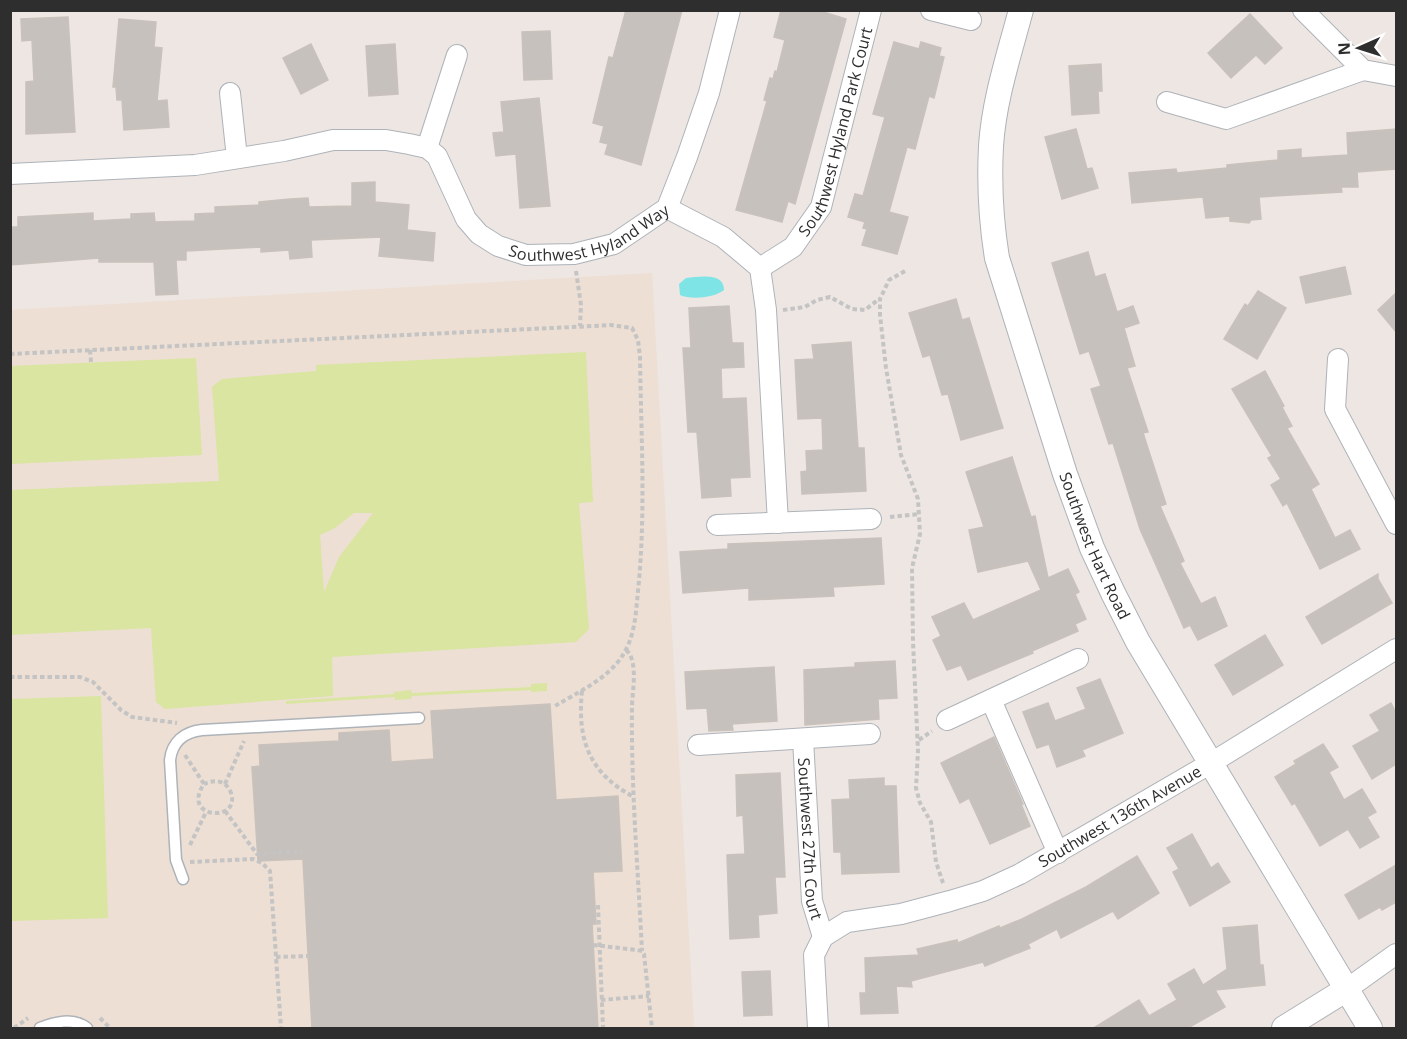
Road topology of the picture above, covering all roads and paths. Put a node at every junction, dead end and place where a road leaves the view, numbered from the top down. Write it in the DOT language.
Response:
graph roads {
  1 [pos="730,10"];
  2 [pos="871,10"];
  3 [pos="931,10"];
  4 [pos="1021,10"];
  5 [pos="1303,10"];
  6 [pos="971,20"];
  7 [pos="457,55"];
  8 [pos="1363,70"];
  9 [pos="1396,76"];
  10 [pos="230,93"];
  11 [pos="1167,102"];
  12 [pos="427,148"];
  13 [pos="237,158"];
  14 [pos="10,174"];
  15 [pos="667,208"];
  16 [pos="760,268"];
  17 [pos="905,272"];
  18 [pos="578,288"];
  19 [pos="880,299"];
  20 [pos="766,310"];
  21 [pos="580,327"];
  22 [pos="90,350"];
  23 [pos="10,354"];
  24 [pos="1338,359"];
  25 [pos="91,362"];
  26 [pos="919,514"];
  27 [pos="871,519"];
  28 [pos="778,523"];
  29 [pos="1396,524"];
  30 [pos="717,525"];
  31 [pos="1396,649"];
  32 [pos="626,650"];
  33 [pos="1078,659"];
  34 [pos="10,677"];
  35 [pos="582,690"];
  36 [pos="991,700"];
  37 [pos="555,706"];
  38 [pos="419,718"];
  39 [pos="947,720"];
  40 [pos="249,728"];
  41 [pos="870,734"];
  42 [pos="181,738"];
  43 [pos="803,739"];
  44 [pos="698,745"];
  45 [pos="1211,763"];
  46 [pos="204,784"];
  47 [pos="225,784"];
  48 [pos="634,797"];
  49 [pos="225,811"];
  50 [pos="206,812"];
  51 [pos="303,851"];
  52 [pos="1058,853"];
  53 [pos="257,854"];
  54 [pos="255,860"];
  55 [pos="183,879"];
  56 [pos="950,901"];
  57 [pos="598,905"];
  58 [pos="823,937"];
  59 [pos="596,945"];
  60 [pos="642,951"];
  61 [pos="1396,954"];
  62 [pos="308,956"];
  63 [pos="276,957"];
  64 [pos="1347,989"];
  65 [pos="648,996"];
  66 [pos="601,1000"];
  67 [pos="40,1029"];
  68 [pos="87,1029"];
  69 [pos="281,1029"];
  70 [pos="603,1029"];
  71 [pos="652,1029"];
  72 [pos="818,1029"];
  73 [pos="1284,1029"];
  74 [pos="1370,1029"];
  1 -- 15 [label="street, Southwest Hyland Way"];
  2 -- 16 [label="street, Southwest Hyland Park Court"];
  3 -- 6 [label="street"];
  4 -- 45 [label="street, Southwest Hart Road"];
  5 -- 8 [label="street"];
  7 -- 12 [label="street"];
  8 -- 9 [label="street"];
  8 -- 11 [label="street"];
  10 -- 13 [label="street"];
  12 -- 13 [label="street"];
  12 -- 15 [label="street, Southwest Hyland Way"];
  13 -- 14 [label="street"];
  15 -- 16 [label="street"];
  16 -- 20 [label="street"];
  17 -- 19 [label="path"];
  18 -- 21 [label="path"];
  19 -- 20 [label="path"];
  19 -- 26 [label="path"];
  20 -- 28 [label="street"];
  21 -- 22 [label="path"];
  21 -- 32 [label="path"];
  22 -- 23 [label="path"];
  22 -- 25 [label="path"];
  24 -- 29 [label="street"];
  26 -- 27 [label="path"];
  26 -- 56 [label="path"];
  27 -- 28 [label="street"];
  28 -- 30 [label="street"];
  31 -- 45 [label="street, Southwest 136th Avenue"];
  32 -- 35 [label="path"];
  32 -- 48 [label="path"];
  33 -- 36 [label="street"];
  34 -- 42 [label="path"];
  35 -- 37 [label="path"];
  35 -- 48 [label="path"];
  36 -- 39 [label="street"];
  36 -- 52 [label="street"];
  38 -- 40 [label="lane"];
  40 -- 42 [label="lane"];
  40 -- 47 [label="path"];
  41 -- 43 [label="street, Southwest 27th Court"];
  42 -- 46 [label="path"];
  42 -- 55 [label="lane"];
  43 -- 44 [label="street, Southwest 27th Court"];
  43 -- 58 [label="street, Southwest 27th Court"];
  45 -- 52 [label="street, Southwest 136th Avenue"];
  45 -- 64 [label="street, Southwest Hart Road"];
  46 -- 47 [label="path"];
  46 -- 50 [label="path"];
  47 -- 49 [label="path"];
  48 -- 60 [label="path"];
  49 -- 50 [label="path"];
  49 -- 53 [label="path"];
  50 -- 54 [label="path"];
  51 -- 53 [label="path"];
  52 -- 56 [label="street, Southwest 136th Avenue"];
  53 -- 54 [label="path"];
  54 -- 63 [label="path"];
  56 -- 58 [label="street, Southwest 136th Avenue"];
  57 -- 59 [label="path"];
  58 -- 72 [label="street"];
  59 -- 60 [label="path"];
  59 -- 66 [label="path"];
  60 -- 65 [label="path"];
  61 -- 64 [label="street"];
  62 -- 63 [label="path"];
  63 -- 69 [label="path"];
  64 -- 73 [label="street"];
  64 -- 74 [label="street, Southwest Hart Road"];
  65 -- 66 [label="path"];
  65 -- 71 [label="path"];
  66 -- 70 [label="path"];
  67 -- 68 [label="lane"];
}
